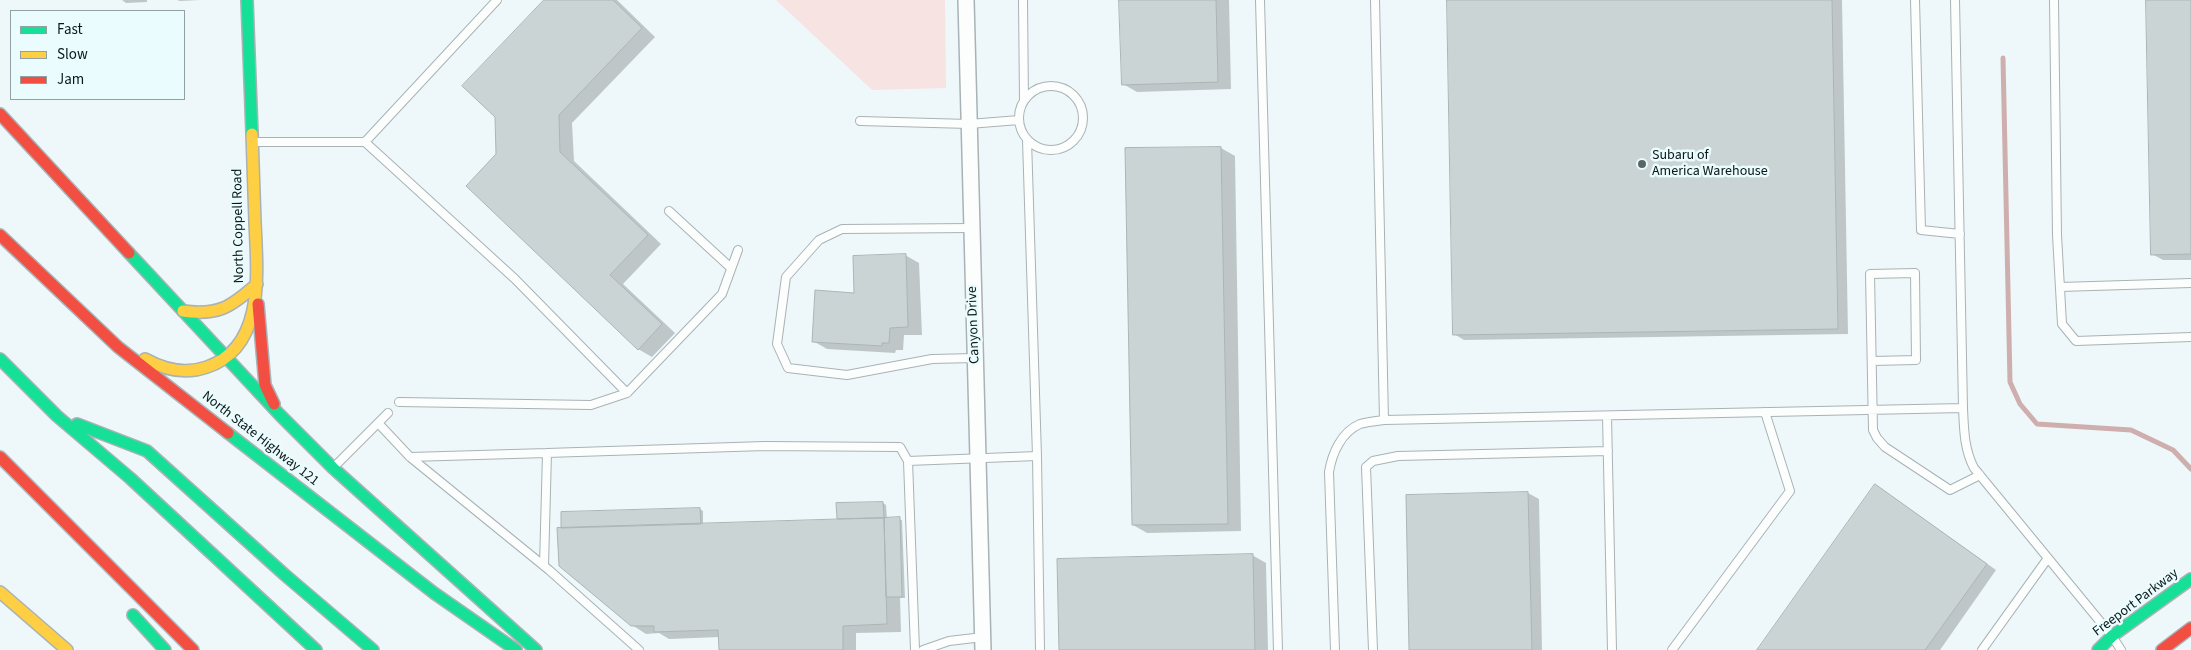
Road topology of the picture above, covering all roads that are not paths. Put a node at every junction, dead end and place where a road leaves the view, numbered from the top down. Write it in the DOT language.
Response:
graph roads {
  1 [pos="247,0"];
  2 [pos="497,0"];
  3 [pos="966,0"];
  4 [pos="1023,0"];
  5 [pos="1260,0"];
  6 [pos="1374,0"];
  7 [pos="1915,0"];
  8 [pos="1955,0"];
  9 [pos="2054,0"];
  10 [pos="1024,100"];
  11 [pos="0,114"];
  12 [pos="1019,120"];
  13 [pos="860,122"];
  14 [pos="969,124"];
  15 [pos="1027,140"];
  16 [pos="252,142"];
  17 [pos="365,142"];
  18 [pos="669,211"];
  19 [pos="972,228"];
  20 [pos="1960,234"];
  21 [pos="0,235"];
  22 [pos="738,250"];
  23 [pos="731,268"];
  24 [pos="2191,283"];
  25 [pos="257,284"];
  26 [pos="2060,287"];
  27 [pos="183,311"];
  28 [pos="2191,338"];
  29 [pos="118,347"];
  30 [pos="226,358"];
  31 [pos="975,358"];
  32 [pos="0,359"];
  33 [pos="1872,361"];
  34 [pos="627,393"];
  35 [pos="398,402"];
  36 [pos="1963,408"];
  37 [pos="1872,410"];
  38 [pos="1765,412"];
  39 [pos="388,413"];
  40 [pos="280,415"];
  41 [pos="57,416"];
  42 [pos="1607,416"];
  43 [pos="1384,420"];
  44 [pos="379,424"];
  45 [pos="1608,451"];
  46 [pos="546,453"];
  47 [pos="1037,456"];
  48 [pos="0,457"];
  49 [pos="410,457"];
  50 [pos="978,460"];
  51 [pos="908,461"];
  52 [pos="333,468"];
  53 [pos="0,470"];
  54 [pos="1980,475"];
  55 [pos="24,498"];
  56 [pos="2048,558"];
  57 [pos="544,566"];
  58 [pos="2191,579"];
  59 [pos="0,592"];
  60 [pos="127,609"];
  61 [pos="2191,628"];
  62 [pos="2112,636"];
  63 [pos="983,644"];
  64 [pos="67,650"];
  65 [pos="165,650"];
  66 [pos="193,650"];
  67 [pos="316,650"];
  68 [pos="373,650"];
  69 [pos="516,650"];
  70 [pos="536,650"];
  71 [pos="639,650"];
  72 [pos="915,650"];
  73 [pos="924,650"];
  74 [pos="1040,650"];
  75 [pos="1278,650"];
  76 [pos="1335,650"];
  77 [pos="1373,650"];
  78 [pos="1612,650"];
  79 [pos="1672,650"];
  80 [pos="1982,650"];
  81 [pos="2098,650"];
  82 [pos="2121,650"];
  83 [pos="2162,650"];
  1 -- 16 [label="main road, North Coppell Road"];
  2 -- 17 [label="lane"];
  3 -- 14 [label="street, Canyon Drive"];
  4 -- 10 [label="lane"];
  5 -- 75 [label="lane"];
  6 -- 43 [label="lane"];
  7 -- 20 [label="lane"];
  8 -- 20 [label="lane"];
  9 -- 26 [label="lane"];
  10 -- 12 [label="lane"];
  10 -- 15 [label="lane"];
  11 -- 27 [label="main road"];
  12 -- 14 [label="lane"];
  12 -- 15 [label="lane"];
  13 -- 14 [label="lane"];
  14 -- 19 [label="street, Canyon Drive"];
  15 -- 47 [label="lane"];
  16 -- 17 [label="lane"];
  16 -- 25 [label="main road, North Coppell Road"];
  17 -- 34 [label="lane"];
  18 -- 23 [label="lane"];
  19 -- 31 [label="street, Canyon Drive"];
  19 -- 31 [label="lane"];
  20 -- 36 [label="lane"];
  21 -- 29 [label="main road, North State Highway 121"];
  22 -- 23 [label="lane"];
  23 -- 34 [label="lane"];
  24 -- 26 [label="lane"];
  25 -- 27 [label="main road"];
  25 -- 30 [label="main road, North Coppell Road"];
  25 -- 40 [label="main road"];
  26 -- 28 [label="lane"];
  27 -- 30 [label="main road"];
  29 -- 30 [label="main road, North Coppell Road"];
  29 -- 69 [label="main road, North State Highway 121"];
  30 -- 40 [label="main road"];
  31 -- 50 [label="street, Canyon Drive"];
  32 -- 41 [label="main road"];
  33 -- 33 [label="lane"];
  33 -- 37 [label="lane"];
  34 -- 35 [label="lane"];
  36 -- 37 [label="lane"];
  36 -- 54 [label="lane"];
  37 -- 38 [label="lane"];
  37 -- 54 [label="lane"];
  38 -- 42 [label="lane"];
  38 -- 79 [label="lane"];
  39 -- 44 [label="lane"];
  40 -- 52 [label="main road"];
  41 -- 67 [label="main road"];
  41 -- 68 [label="main road"];
  42 -- 43 [label="lane"];
  42 -- 45 [label="lane"];
  43 -- 76 [label="lane"];
  44 -- 49 [label="lane"];
  44 -- 52 [label="lane"];
  45 -- 77 [label="lane"];
  45 -- 78 [label="lane"];
  46 -- 49 [label="lane"];
  46 -- 51 [label="lane"];
  46 -- 57 [label="lane"];
  47 -- 50 [label="lane"];
  47 -- 74 [label="lane"];
  48 -- 66 [label="main road"];
  49 -- 57 [label="lane"];
  50 -- 51 [label="lane"];
  50 -- 63 [label="street, Canyon Drive"];
  51 -- 72 [label="lane"];
  52 -- 70 [label="main road"];
  53 -- 55 [label="main road"];
  54 -- 56 [label="lane"];
  56 -- 62 [label="lane"];
  56 -- 80 [label="lane"];
  57 -- 71 [label="lane"];
  58 -- 62 [label="main road, Freeport Parkway"];
  59 -- 64 [label="main road"];
  60 -- 65 [label="main road"];
  61 -- 83 [label="main road"];
  62 -- 81 [label="main road, Freeport Parkway"];
  62 -- 82 [label="lane"];
  63 -- 73 [label="lane"];
}
